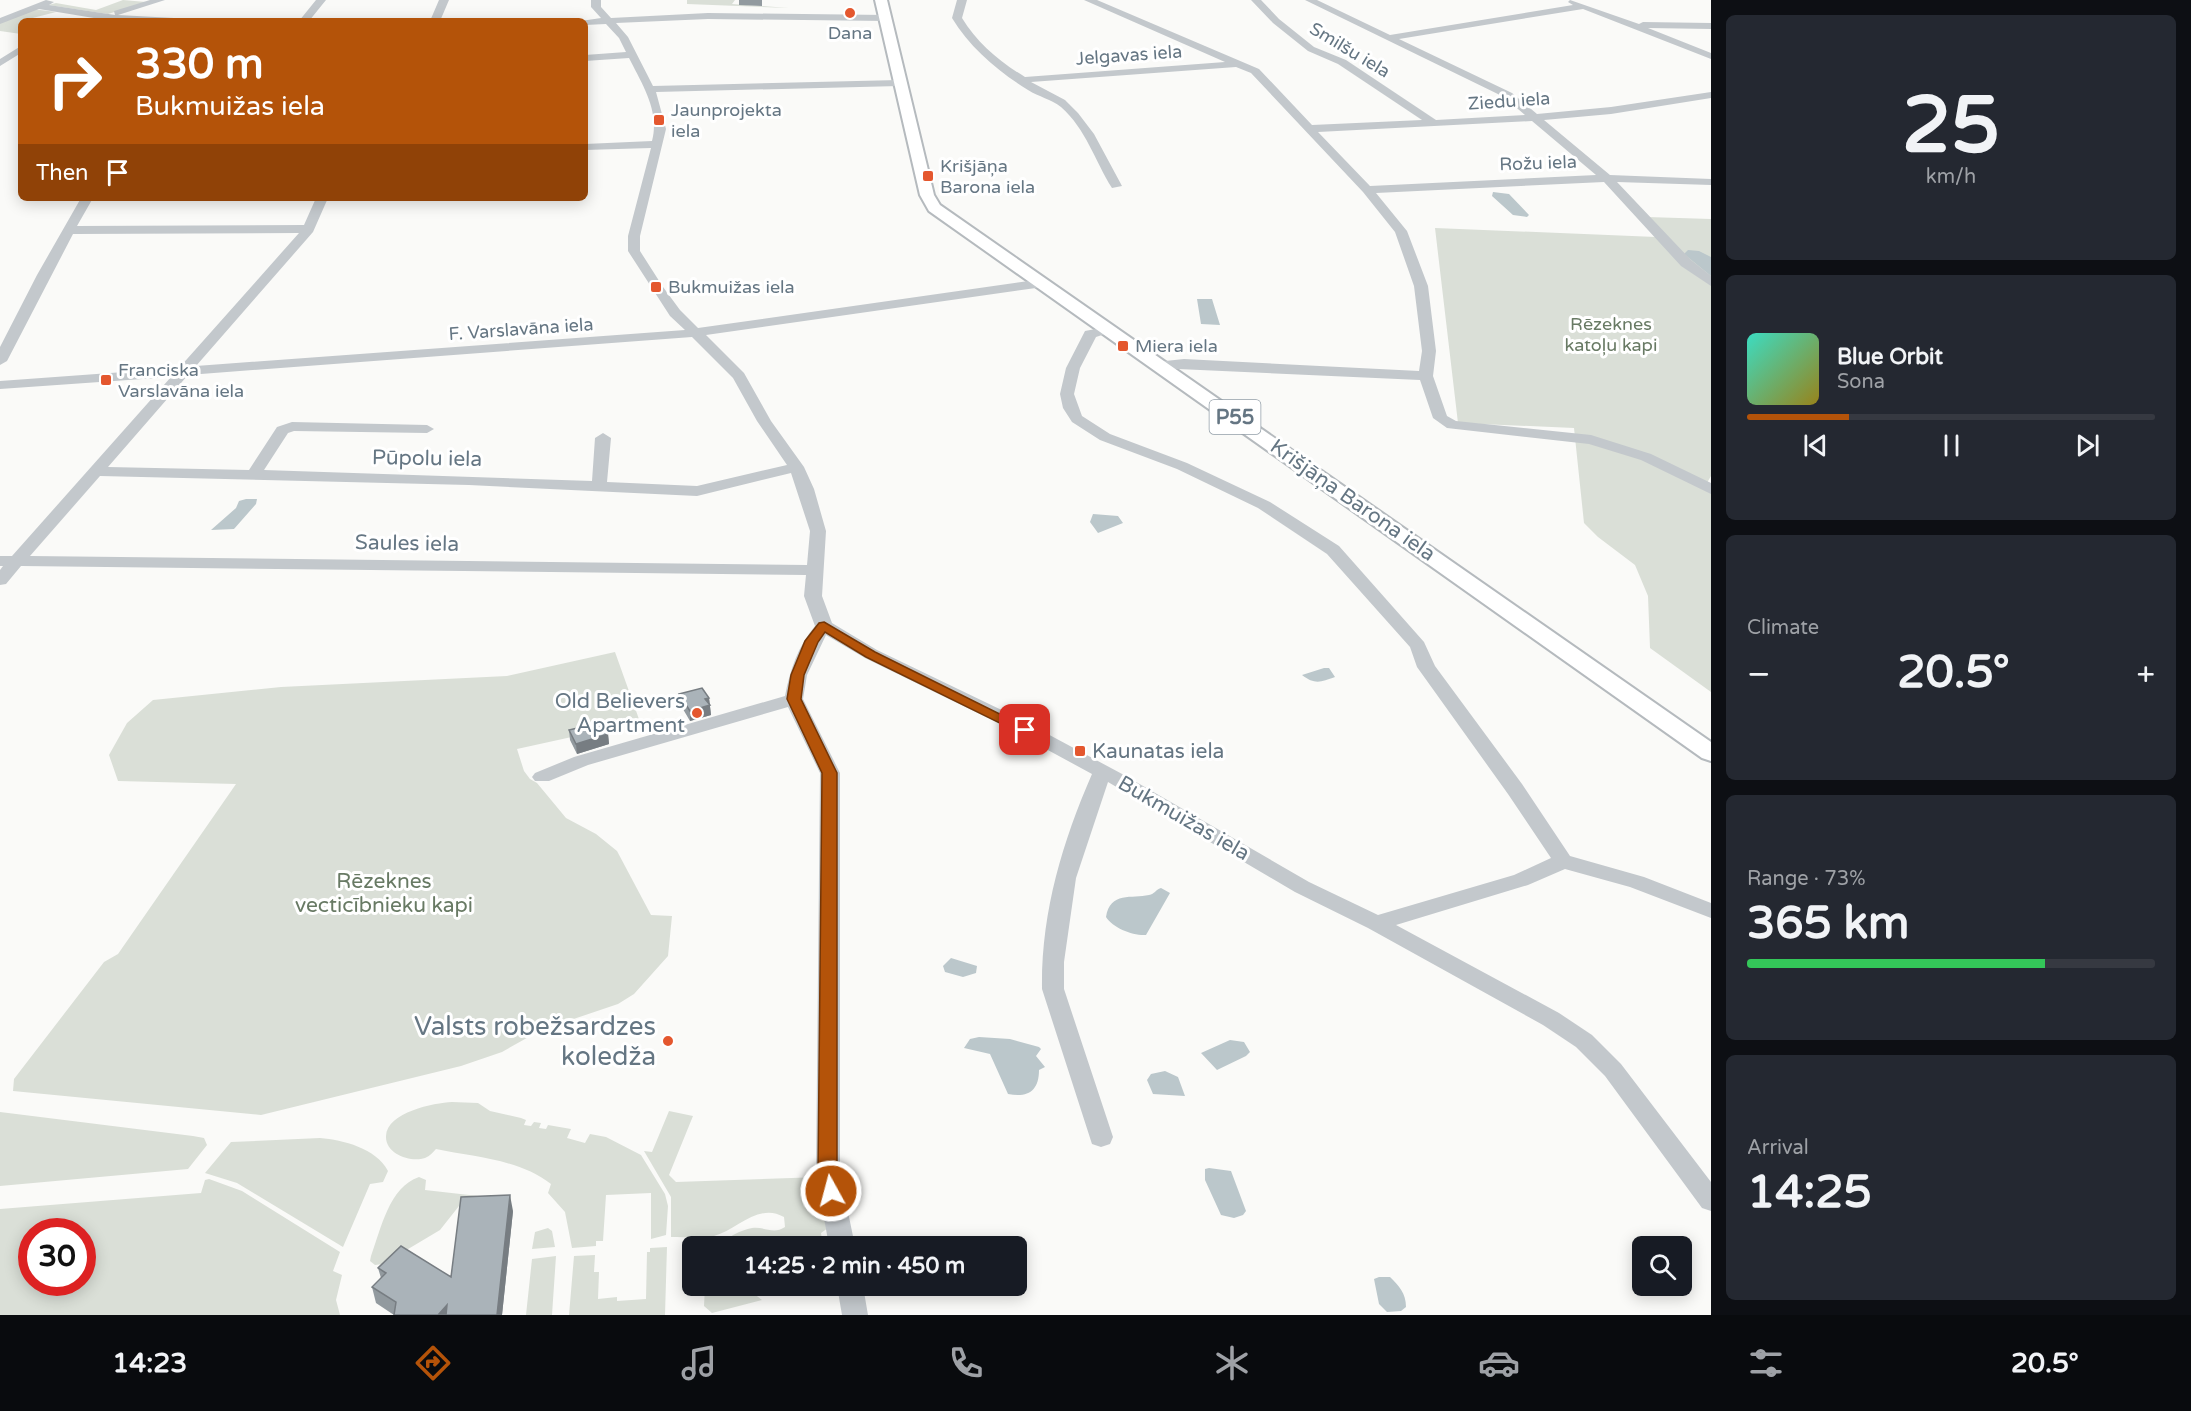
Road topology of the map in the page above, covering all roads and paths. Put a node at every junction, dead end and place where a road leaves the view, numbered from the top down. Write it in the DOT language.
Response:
graph roads {
  1 [pos="54,0"];
  2 [pos="160,0"];
  3 [pos="321,0"];
  4 [pos="444,0"];
  5 [pos="596,0"];
  6 [pos="962,0"];
  7 [pos="1089,0"];
  8 [pos="1256,0"];
  9 [pos="1310,0"];
  10 [pos="1567,0"];
  11 [pos="146,4"];
  12 [pos="37,6"];
  13 [pos="1584,6"];
  14 [pos="883,9"];
  15 [pos="104,17"];
  16 [pos="101,18"];
  17 [pos="122,18"];
  18 [pos="171,18"];
  19 [pos="306,18"];
  20 [pos="436,18"];
  21 [pos="0,21"];
  22 [pos="610,21"];
  23 [pos="588,22"];
  24 [pos="1632,25"];
  25 [pos="1711,26"];
  26 [pos="1388,38"];
  27 [pos="18,51"];
  28 [pos="631,55"];
  29 [pos="1154,56"];
  30 [pos="1711,56"];
  31 [pos="588,57"];
  32 [pos="0,63"];
  33 [pos="1238,64"];
  34 [pos="1162,69"];
  35 [pos="1023,80"];
  36 [pos="898,83"];
  37 [pos="648,89"];
  38 [pos="1711,94"];
  39 [pos="1536,117"];
  40 [pos="1432,122"];
  41 [pos="1307,129"];
  42 [pos="659,144"];
  43 [pos="588,147"];
  44 [pos="1608,179"];
  45 [pos="1711,182"];
  46 [pos="1116,186"];
  47 [pos="1367,190"];
  48 [pos="85,201"];
  49 [pos="321,201"];
  50 [pos="309,229"];
  51 [pos="70,230"];
  52 [pos="1711,282"];
  53 [pos="1043,283"];
  54 [pos="1106,330"];
  55 [pos="696,333"];
  56 [pos="0,361"];
  57 [pos="1161,365"];
  58 [pos="183,372"];
  59 [pos="1426,376"];
  60 [pos="0,385"];
  61 [pos="427,429"];
  62 [pos="603,438"];
  63 [pos="796,467"];
  64 [pos="98,471"];
  65 [pos="254,474"];
  66 [pos="1708,483"];
  67 [pos="599,486"];
  68 [pos="8,561"];
  69 [pos="813,570"];
  70 [pos="0,580"];
  71 [pos="824,626"];
  72 [pos="794,699"];
  73 [pos="1711,753"];
  74 [pos="1104,772"];
  75 [pos="542,777"];
  76 [pos="1563,861"];
  77 [pos="1711,911"];
  78 [pos="1376,923"];
  79 [pos="1101,1137"];
  80 [pos="1711,1201"];
  81 [pos="840,1236"];
  82 [pos="852,1296"];
  83 [pos="855,1315"];
  1 -- 12 [label="street"];
  2 -- 11 [label="street"];
  3 -- 19 [label="street"];
  4 -- 20 [label="street"];
  5 -- 22 [label="street"];
  6 -- 35 [label="street"];
  7 -- 33 [label="street"];
  8 -- 40 [label="street, Smilšu iela"];
  9 -- 26 [label="street"];
  10 -- 13 [label="street"];
  11 -- 15 [label="street"];
  11 -- 18 [label="street"];
  12 -- 15 [label="street"];
  12 -- 21 [label="street"];
  13 -- 24 [label="street"];
  13 -- 26 [label="street"];
  14 -- 22 [label="street"];
  14 -- 36 [label="main road, Krišjāņa Barona iela / P55"];
  15 -- 16 [label="street"];
  15 -- 17 [label="street"];
  22 -- 23 [label="street"];
  22 -- 28 [label="street"];
  24 -- 25 [label="street"];
  24 -- 30 [label="street"];
  26 -- 39 [label="street"];
  27 -- 32 [label="street"];
  28 -- 31 [label="street"];
  28 -- 37 [label="street"];
  29 -- 34 [label="street"];
  33 -- 34 [label="street, Jelgavas iela"];
  33 -- 41 [label="street"];
  34 -- 35 [label="street, Jelgavas iela"];
  35 -- 46 [label="street"];
  36 -- 37 [label="street"];
  36 -- 53 [label="main road, Krišjāņa Barona iela / P55"];
  37 -- 42 [label="street"];
  38 -- 39 [label="street, Ziedu iela"];
  39 -- 40 [label="street, Ziedu iela"];
  39 -- 44 [label="street"];
  40 -- 41 [label="street, Ziedu iela"];
  41 -- 47 [label="street"];
  42 -- 43 [label="street"];
  42 -- 55 [label="street"];
  44 -- 45 [label="street, Rožu iela"];
  44 -- 47 [label="street, Rožu iela"];
  44 -- 52 [label="street"];
  47 -- 59 [label="street"];
  48 -- 51 [label="street"];
  49 -- 50 [label="street"];
  50 -- 51 [label="street"];
  50 -- 58 [label="street"];
  51 -- 56 [label="street"];
  53 -- 54 [label="main road, Krišjāņa Barona iela / P55"];
  53 -- 55 [label="street, F. Varslavāna iela"];
  54 -- 57 [label="main road, Krišjāņa Barona iela / P55"];
  54 -- 76 [label="street"];
  55 -- 58 [label="street, F. Varslavāna iela"];
  55 -- 63 [label="street"];
  57 -- 59 [label="street"];
  57 -- 73 [label="main road, Krišjāņa Barona iela / P55"];
  58 -- 60 [label="street, F. Varslavāna iela"];
  58 -- 64 [label="street"];
  59 -- 66 [label="street"];
  61 -- 65 [label="street, Pūpolu iela"];
  62 -- 67 [label="street"];
  63 -- 67 [label="street, Pūpolu iela"];
  63 -- 69 [label="street"];
  64 -- 65 [label="street, Pūpolu iela"];
  64 -- 68 [label="street"];
  65 -- 67 [label="street, Pūpolu iela"];
  68 -- 69 [label="street, Saules iela"];
  68 -- 70 [label="street"];
  69 -- 71 [label="street"];
  71 -- 72 [label="street"];
  71 -- 74 [label="street, Bukmuižas iela"];
  72 -- 75 [label="street"];
  72 -- 81 [label="street"];
  74 -- 78 [label="street, Bukmuižas iela"];
  74 -- 79 [label="street"];
  76 -- 77 [label="street"];
  76 -- 78 [label="street"];
  78 -- 80 [label="street, Bukmuižas iela"];
  82 -- 83 [label="street"];
}
